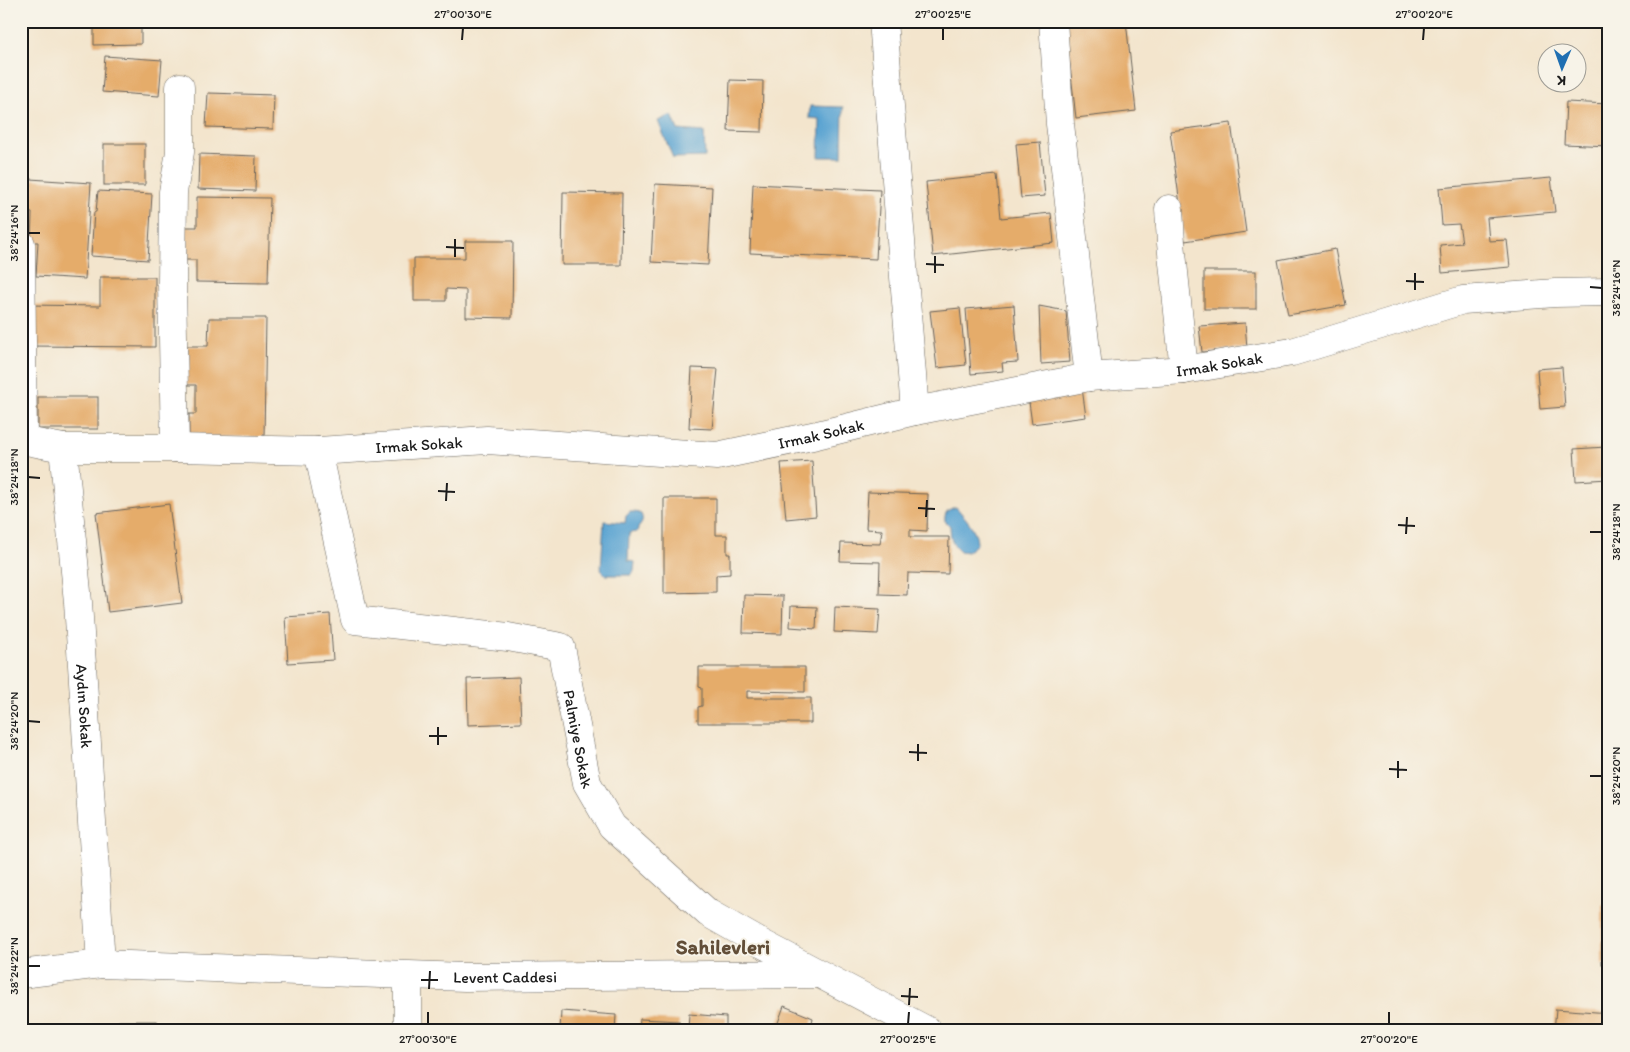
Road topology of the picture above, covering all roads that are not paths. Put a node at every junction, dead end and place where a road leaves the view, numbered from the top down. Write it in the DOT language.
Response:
graph roads {
  1 [pos="883,21"];
  2 [pos="1053,21"];
  3 [pos="180,87"];
  4 [pos="1169,209"];
  5 [pos="21,244"];
  6 [pos="1609,292"];
  7 [pos="1184,370"];
  8 [pos="1089,377"];
  9 [pos="915,411"];
  10 [pos="22,440"];
  11 [pos="63,448"];
  12 [pos="175,448"];
  13 [pos="318,451"];
  14 [pos="101,964"];
  15 [pos="21,974"];
  16 [pos="820,974"];
  17 [pos="408,976"];
  18 [pos="408,1031"];
  19 [pos="928,1031"];
  1 -- 9 [label="street"];
  2 -- 8 [label="street"];
  3 -- 12 [label="street"];
  4 -- 7 [label="street"];
  5 -- 10 [label="street"];
  6 -- 7 [label="street, Irmak Sokak"];
  7 -- 8 [label="street, Irmak Sokak"];
  8 -- 9 [label="street, Irmak Sokak"];
  9 -- 13 [label="street, Irmak Sokak"];
  10 -- 11 [label="street, Irmak Sokak"];
  11 -- 12 [label="street, Irmak Sokak"];
  11 -- 14 [label="street, Aydın Sokak"];
  12 -- 13 [label="street, Irmak Sokak"];
  13 -- 16 [label="street, Palmiye Sokak"];
  14 -- 15 [label="street, Levent Caddesi"];
  14 -- 17 [label="street, Levent Caddesi"];
  16 -- 17 [label="street, Levent Caddesi"];
  16 -- 19 [label="street, Palmiye Sokak"];
  17 -- 18 [label="street"];
}
